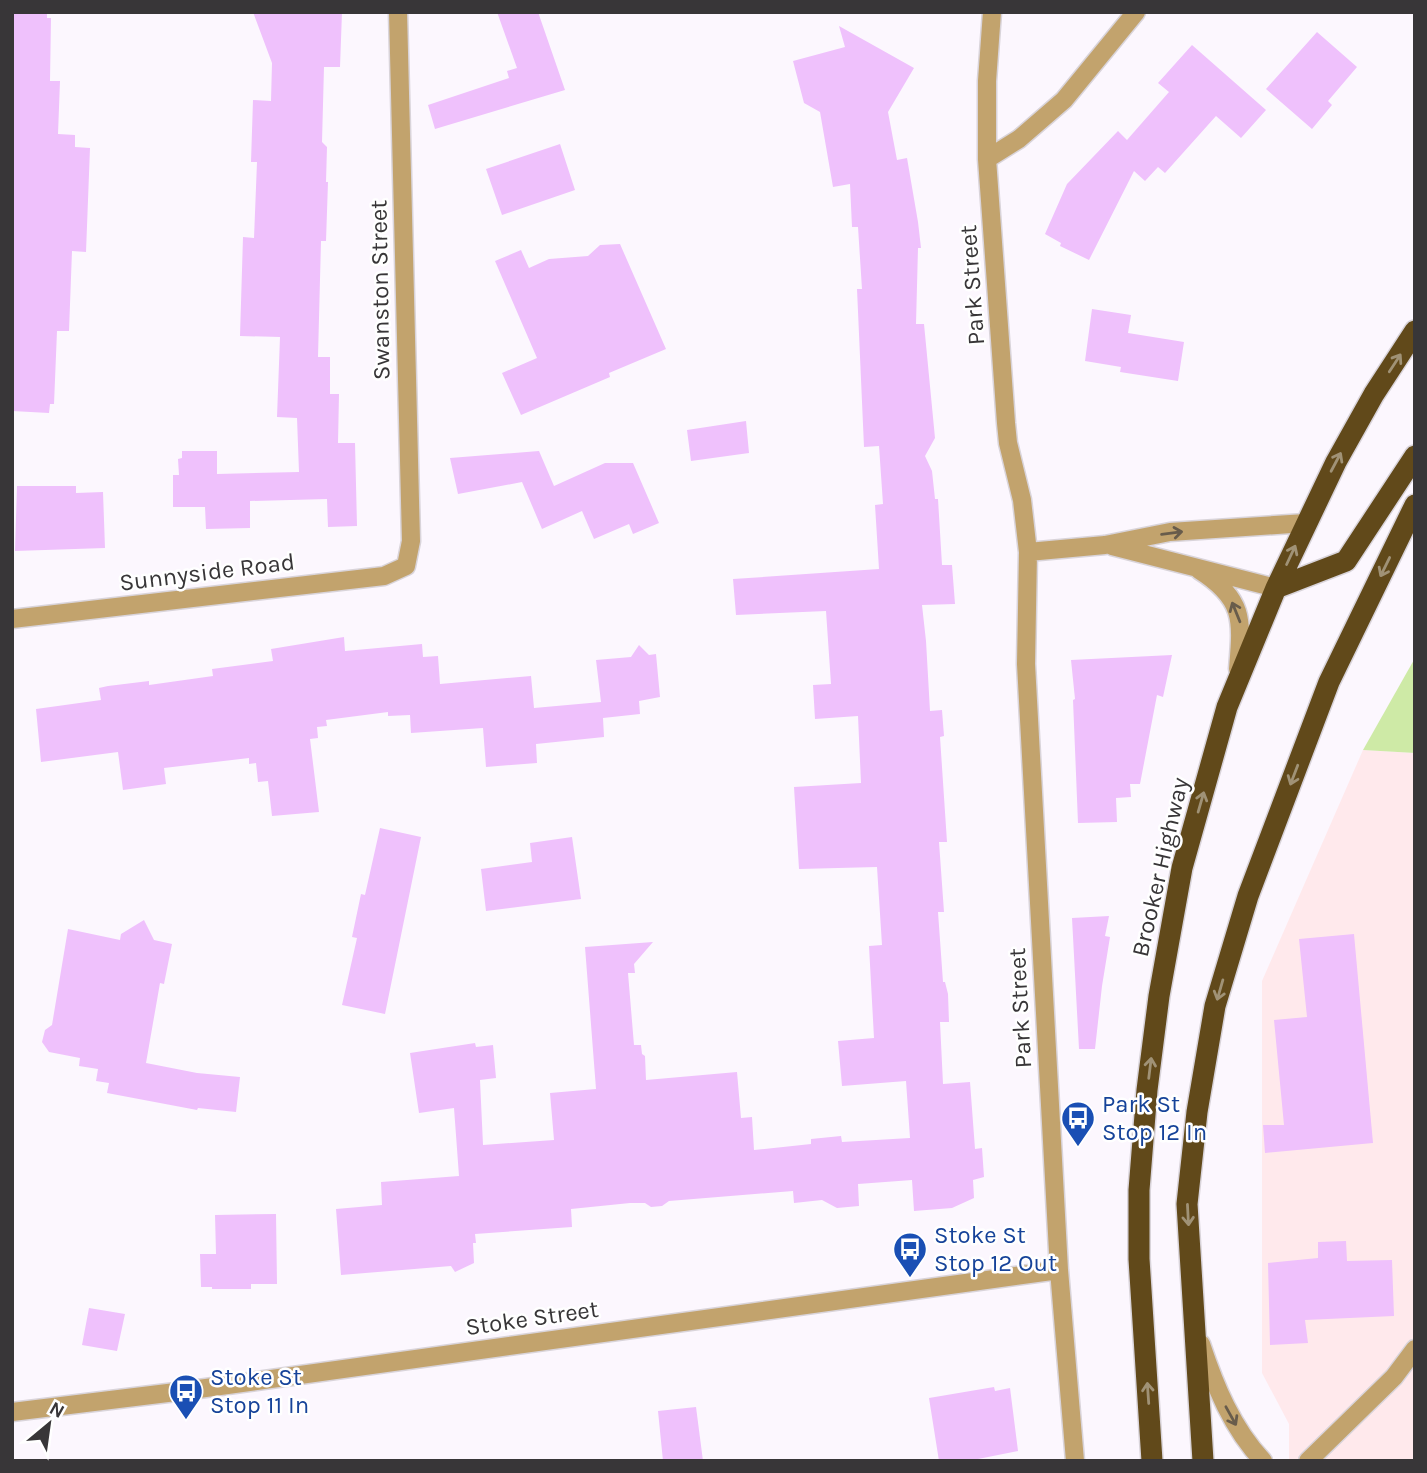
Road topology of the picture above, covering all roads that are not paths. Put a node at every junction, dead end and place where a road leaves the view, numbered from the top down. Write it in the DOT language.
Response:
graph roads {
  1 [pos="397,12"];
  2 [pos="992,12"];
  3 [pos="1136,12"];
  4 [pos="987,159"];
  5 [pos="1415,331"];
  6 [pos="1415,456"];
  7 [pos="1415,505"];
  8 [pos="1306,523"];
  9 [pos="1105,545"];
  10 [pos="1028,552"];
  11 [pos="1186,564"];
  12 [pos="406,566"];
  13 [pos="1276,587"];
  14 [pos="12,619"];
  15 [pos="1239,679"];
  16 [pos="1059,1270"];
  17 [pos="1196,1330"];
  18 [pos="1415,1349"];
  19 [pos="1415,1376"];
  20 [pos="1394,1377"];
  21 [pos="12,1412"];
  22 [pos="1075,1461"];
  23 [pos="1152,1461"];
  24 [pos="1203,1461"];
  25 [pos="1263,1461"];
  26 [pos="1308,1461"];
  1 -- 12 [label="street, Swanston Street"];
  2 -- 4 [label="street, Park Street"];
  3 -- 4 [label="street"];
  4 -- 10 [label="street, Park Street"];
  8 -- 5 [label="highway, Brooker Highway, one-way"];
  6 -- 13 [label="highway"];
  7 -- 17 [label="highway, one-way"];
  9 -- 8 [label="street, one-way"];
  13 -- 8 [label="highway, Brooker Highway, one-way"];
  9 -- 10 [label="street"];
  9 -- 11 [label="street"];
  10 -- 16 [label="street, Park Street"];
  11 -- 13 [label="street"];
  15 -- 11 [label="street, one-way"];
  12 -- 14 [label="street, Sunnyside Road"];
  13 -- 15 [label="highway, Brooker Highway"];
  23 -- 15 [label="highway, Brooker Highway, one-way"];
  16 -- 21 [label="street, Stoke Street"];
  16 -- 22 [label="street, Park Street"];
  17 -- 24 [label="highway"];
  17 -- 25 [label="street, one-way"];
  18 -- 20 [label="street"];
  19 -- 20 [label="street"];
  20 -- 26 [label="street"];
}
